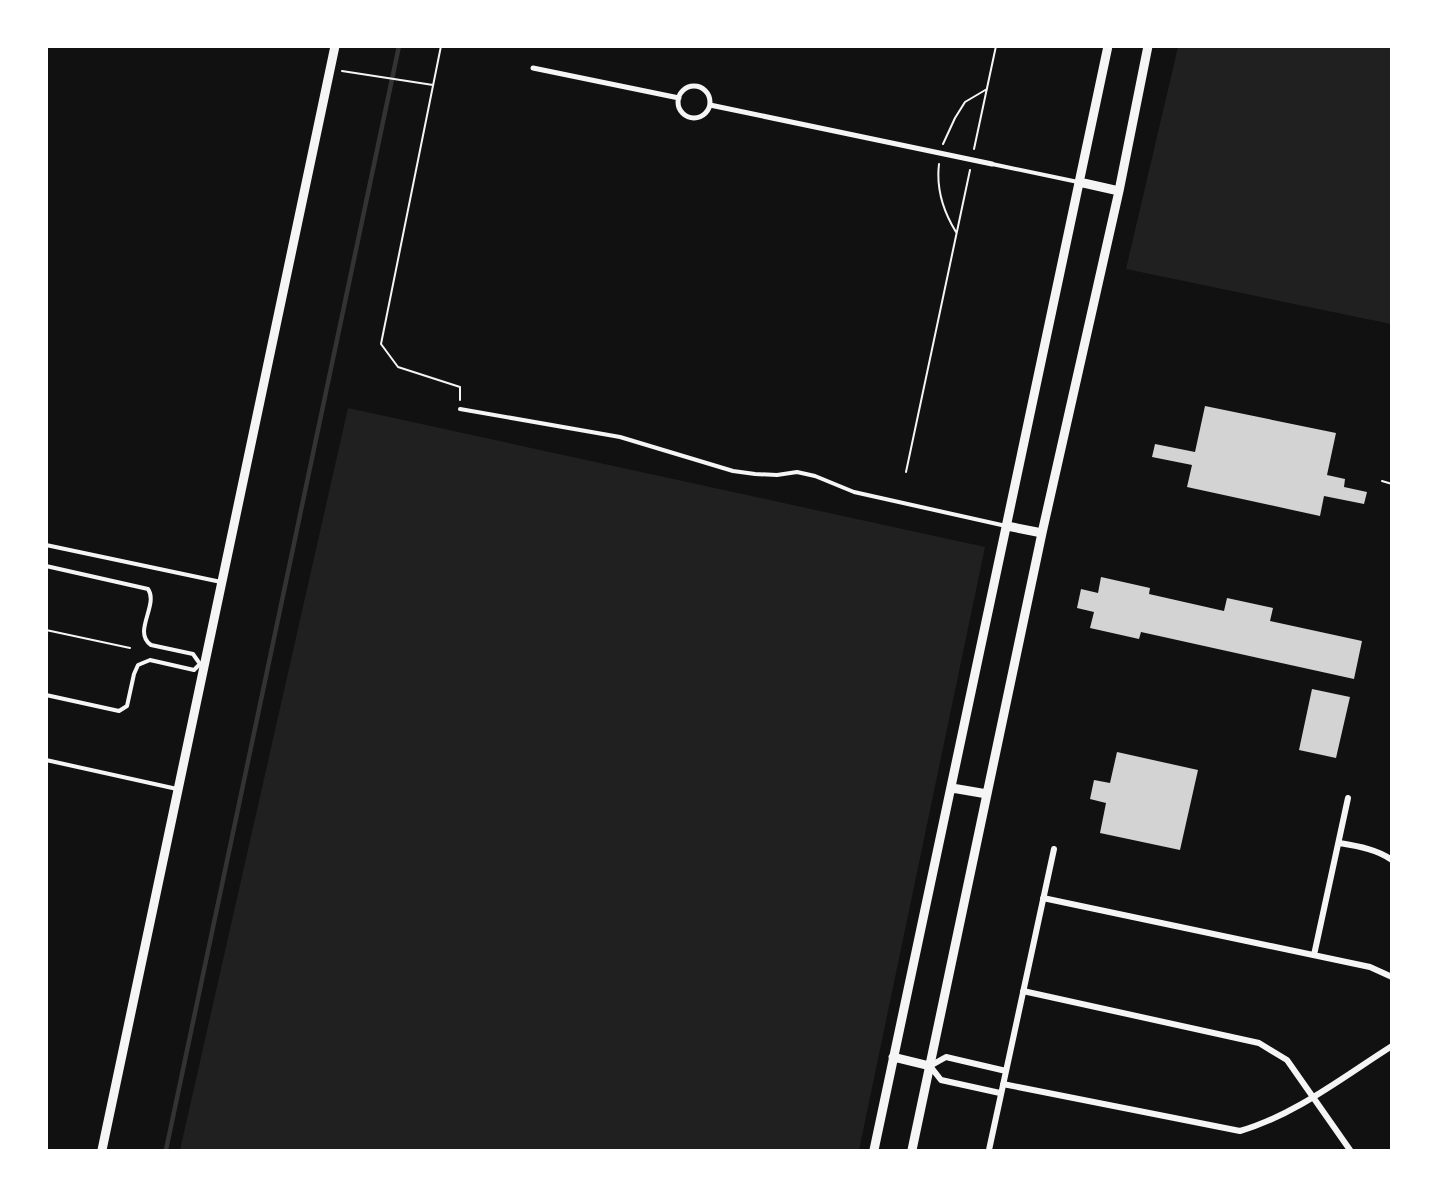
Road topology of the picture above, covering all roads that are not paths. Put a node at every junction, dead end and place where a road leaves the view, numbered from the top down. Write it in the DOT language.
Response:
graph roads {
  1 [pos="335,46"];
  2 [pos="1108,46"];
  3 [pos="1148,46"];
  4 [pos="533,68"];
  5 [pos="679,98"];
  6 [pos="711,105"];
  7 [pos="992,164"];
  8 [pos="1079,182"];
  9 [pos="1119,190"];
  10 [pos="460,409"];
  11 [pos="1007,526"];
  12 [pos="1042,534"];
  13 [pos="46,545"];
  14 [pos="46,566"];
  15 [pos="222,582"];
  16 [pos="202,664"];
  17 [pos="46,695"];
  18 [pos="46,760"];
  19 [pos="952,788"];
  20 [pos="178,789"];
  21 [pos="987,794"];
  22 [pos="1348,798"];
  23 [pos="1339,843"];
  24 [pos="1054,849"];
  25 [pos="1392,860"];
  26 [pos="1043,898"];
  27 [pos="1314,955"];
  28 [pos="1392,977"];
  29 [pos="1023,991"];
  30 [pos="1392,1046"];
  31 [pos="893,1057"];
  32 [pos="930,1066"];
  33 [pos="1006,1071"];
  34 [pos="1003,1084"];
  35 [pos="1000,1093"];
  36 [pos="1312,1096"];
  37 [pos="102,1150"];
  38 [pos="874,1150"];
  39 [pos="912,1150"];
  40 [pos="988,1150"];
  41 [pos="1350,1150"];
  1 -- 15 [label="street"];
  2 -- 8 [label="street"];
  3 -- 9 [label="street"];
  4 -- 5 [label="street"];
  5 -- 6 [label="street"];
  5 -- 6 [label="street"];
  6 -- 7 [label="street"];
  7 -- 8 [label="lane"];
  8 -- 9 [label="street"];
  8 -- 11 [label="street"];
  9 -- 12 [label="street"];
  10 -- 11 [label="lane"];
  11 -- 12 [label="street"];
  11 -- 19 [label="street"];
  12 -- 21 [label="street"];
  13 -- 15 [label="lane"];
  14 -- 16 [label="lane"];
  15 -- 16 [label="street"];
  16 -- 17 [label="lane"];
  16 -- 20 [label="street"];
  18 -- 20 [label="lane"];
  19 -- 21 [label="street"];
  19 -- 31 [label="street"];
  20 -- 37 [label="street"];
  21 -- 32 [label="street"];
  22 -- 23 [label="street"];
  23 -- 25 [label="street"];
  23 -- 27 [label="street"];
  24 -- 26 [label="street"];
  26 -- 27 [label="street"];
  26 -- 29 [label="street"];
  27 -- 28 [label="street"];
  29 -- 33 [label="street"];
  29 -- 36 [label="street"];
  30 -- 36 [label="street"];
  31 -- 32 [label="street"];
  31 -- 38 [label="street"];
  32 -- 33 [label="street"];
  32 -- 35 [label="street"];
  32 -- 39 [label="street"];
  33 -- 34 [label="street"];
  34 -- 35 [label="street"];
  34 -- 36 [label="street"];
  35 -- 40 [label="street"];
  36 -- 41 [label="street"];
}
